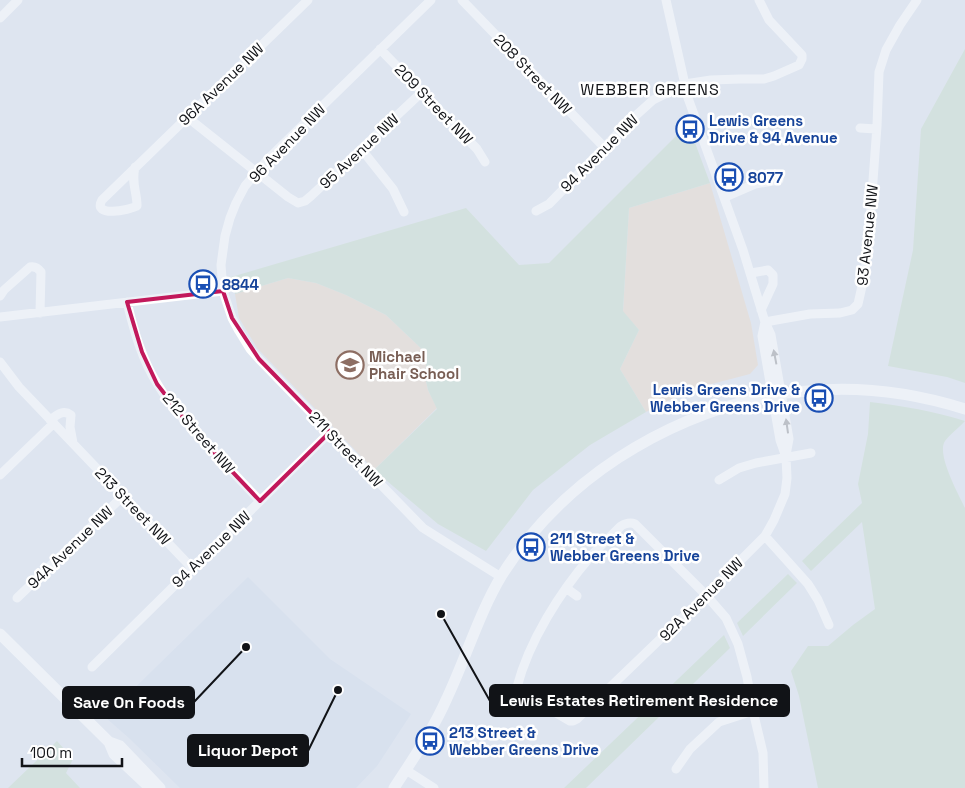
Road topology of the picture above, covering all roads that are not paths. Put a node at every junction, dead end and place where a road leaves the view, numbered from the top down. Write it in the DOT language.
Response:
graph roads {
  1 [pos="18,0"];
  2 [pos="308,0"];
  3 [pos="431,0"];
  4 [pos="462,0"];
  5 [pos="666,0"];
  6 [pos="759,0"];
  7 [pos="917,0"];
  8 [pos="0,18"];
  9 [pos="380,49"];
  10 [pos="685,84"];
  11 [pos="422,92"];
  12 [pos="186,117"];
  13 [pos="860,128"];
  14 [pos="876,129"];
  15 [pos="604,148"];
  16 [pos="362,150"];
  17 [pos="485,162"];
  18 [pos="135,167"];
  19 [pos="257,172"];
  20 [pos="779,180"];
  21 [pos="724,197"];
  22 [pos="536,211"];
  23 [pos="404,212"];
  24 [pos="751,273"];
  25 [pos="224,291"];
  26 [pos="0,296"];
  27 [pos="128,302"];
  28 [pos="761,310"];
  29 [pos="40,313"];
  30 [pos="0,317"];
  31 [pos="765,322"];
  32 [pos="0,362"];
  33 [pos="777,394"];
  34 [pos="965,409"];
  35 [pos="52,422"];
  36 [pos="330,432"];
  37 [pos="74,445"];
  38 [pos="811,453"];
  39 [pos="786,457"];
  40 [pos="0,475"];
  41 [pos="719,480"];
  42 [pos="123,496"];
  43 [pos="260,501"];
  44 [pos="765,536"];
  45 [pos="192,568"];
  46 [pos="501,577"];
  47 [pos="566,588"];
  48 [pos="706,595"];
  49 [pos="577,596"];
  50 [pos="17,598"];
  51 [pos="828,625"];
  52 [pos="0,634"];
  53 [pos="92,666"];
  54 [pos="753,711"];
  55 [pos="109,742"];
  56 [pos="676,769"];
  57 [pos="406,770"];
  58 [pos="151,788"];
  59 [pos="160,788"];
  60 [pos="394,788"];
  61 [pos="434,788"];
  62 [pos="764,788"];
  1 -- 8 [label="street"];
  2 -- 12 [label="street, 96A Avenue NW"];
  3 -- 9 [label="street, 96 Avenue NW"];
  4 -- 15 [label="street, 208 Street NW"];
  5 -- 10 [label="street, 92A Avenue NW"];
  6 -- 10 [label="street, 94 Avenue NW"];
  7 -- 14 [label="street, 93 Avenue NW"];
  9 -- 11 [label="street, 209 Street NW"];
  9 -- 19 [label="street, 96 Avenue NW"];
  10 -- 15 [label="street, 94 Avenue NW"];
  10 -- 21 [label="street, 92A Avenue NW"];
  11 -- 16 [label="street, 95 Avenue NW"];
  11 -- 17 [label="street, 209 Street NW"];
  12 -- 18 [label="street, 96A Avenue NW"];
  12 -- 19 [label="street"];
  13 -- 14 [label="street"];
  14 -- 31 [label="street, 93 Avenue NW"];
  15 -- 22 [label="street, 94 Avenue NW"];
  16 -- 19 [label="street, 95 Avenue NW"];
  16 -- 23 [label="street"];
  18 -- 18 [label="street, 96A Avenue NW"];
  19 -- 25 [label="street, 96 Avenue NW"];
  20 -- 21 [label="street"];
  21 -- 24 [label="street, 92A Avenue NW"];
  24 -- 28 [label="street, 92A Avenue NW"];
  24 -- 28 [label="street"];
  25 -- 27 [label="street"];
  25 -- 36 [label="street, 211 Street NW"];
  26 -- 29 [label="street"];
  27 -- 29 [label="street"];
  27 -- 43 [label="street, 212 Street NW"];
  28 -- 31 [label="street, 92A Avenue NW"];
  29 -- 30 [label="street"];
  31 -- 33 [label="street, 92A Avenue NW"];
  32 -- 35 [label="street, 213 Street NW"];
  33 -- 34 [label="main road"];
  33 -- 39 [label="street, 92A Avenue NW"];
  33 -- 46 [label="main road"];
  35 -- 37 [label="street, 213 Street NW"];
  35 -- 37 [label="street"];
  35 -- 40 [label="street"];
  36 -- 43 [label="street, 94 Avenue NW"];
  36 -- 46 [label="street, 211 Street NW"];
  37 -- 42 [label="street, 213 Street NW"];
  38 -- 39 [label="street"];
  39 -- 41 [label="street"];
  39 -- 44 [label="street, 92A Avenue NW"];
  42 -- 45 [label="street, 213 Street NW"];
  42 -- 50 [label="street, 94A Avenue NW"];
  43 -- 45 [label="street, 94 Avenue NW"];
  44 -- 48 [label="street, 92A Avenue NW"];
  44 -- 51 [label="street"];
  45 -- 53 [label="street, 94 Avenue NW"];
  46 -- 57 [label="main road"];
  47 -- 48 [label="street"];
  47 -- 48 [label="street, 92A Avenue NW"];
  47 -- 49 [label="street"];
  48 -- 54 [label="street"];
  52 -- 55 [label="main road"];
  54 -- 56 [label="street"];
  54 -- 62 [label="street"];
  55 -- 58 [label="main road"];
  55 -- 59 [label="main road"];
  57 -- 60 [label="main road"];
  57 -- 61 [label="street"];
}
